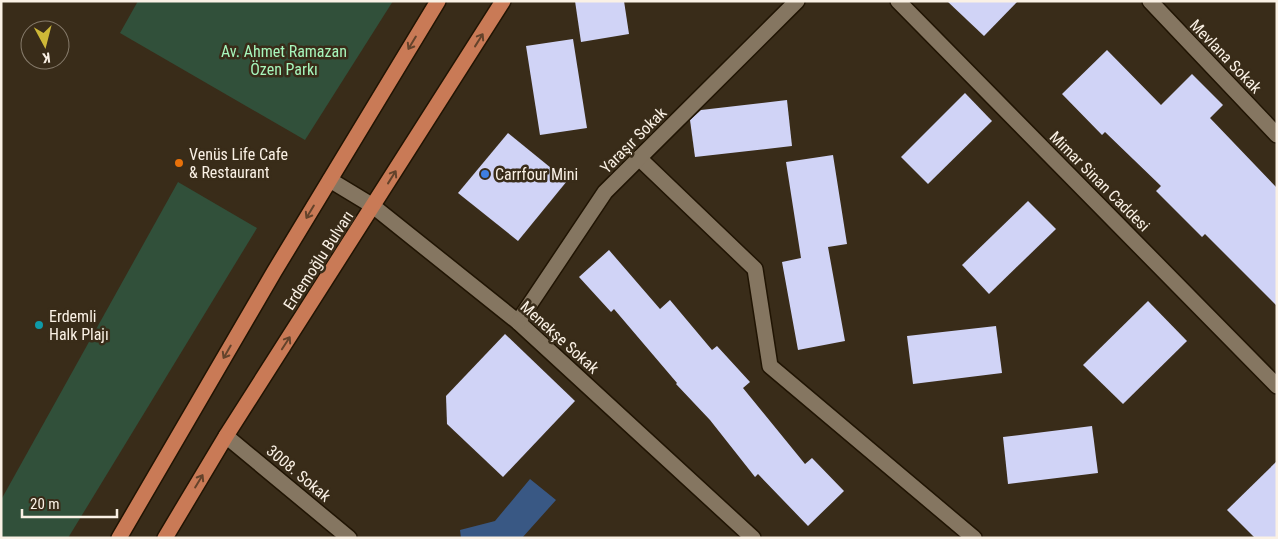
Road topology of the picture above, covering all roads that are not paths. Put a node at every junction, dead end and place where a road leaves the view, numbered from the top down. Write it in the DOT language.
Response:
graph roads {
  1 [pos="438,1"];
  2 [pos="503,1"];
  3 [pos="797,1"];
  4 [pos="898,1"];
  5 [pos="1150,1"];
  6 [pos="1277,135"];
  7 [pos="639,158"];
  8 [pos="330,180"];
  9 [pos="374,206"];
  10 [pos="518,322"];
  11 [pos="1277,386"];
  12 [pos="226,436"];
  13 [pos="119,538"];
  14 [pos="165,538"];
  15 [pos="349,538"];
  16 [pos="753,538"];
  17 [pos="974,538"];
  1 -- 8 [label="main road, Erdemoğlu Bulvarı, one-way"];
  9 -- 2 [label="main road, Erdemoğlu Bulvarı, one-way"];
  3 -- 7 [label="street, Yaraşır Sokak"];
  4 -- 11 [label="street, Mimar Sinan Caddesi"];
  5 -- 6 [label="street, Mevlana Sokak"];
  7 -- 10 [label="street, Yaraşır Sokak"];
  7 -- 17 [label="street"];
  8 -- 9 [label="street, Menekşe Sokak"];
  8 -- 13 [label="main road, Erdemoğlu Bulvarı, one-way"];
  9 -- 10 [label="street, Menekşe Sokak"];
  12 -- 9 [label="main road, Erdemoğlu Bulvarı, one-way"];
  10 -- 16 [label="street, Menekşe Sokak"];
  14 -- 12 [label="main road, Erdemoğlu Bulvarı, one-way"];
  12 -- 15 [label="street, 3008. Sokak"];
}
